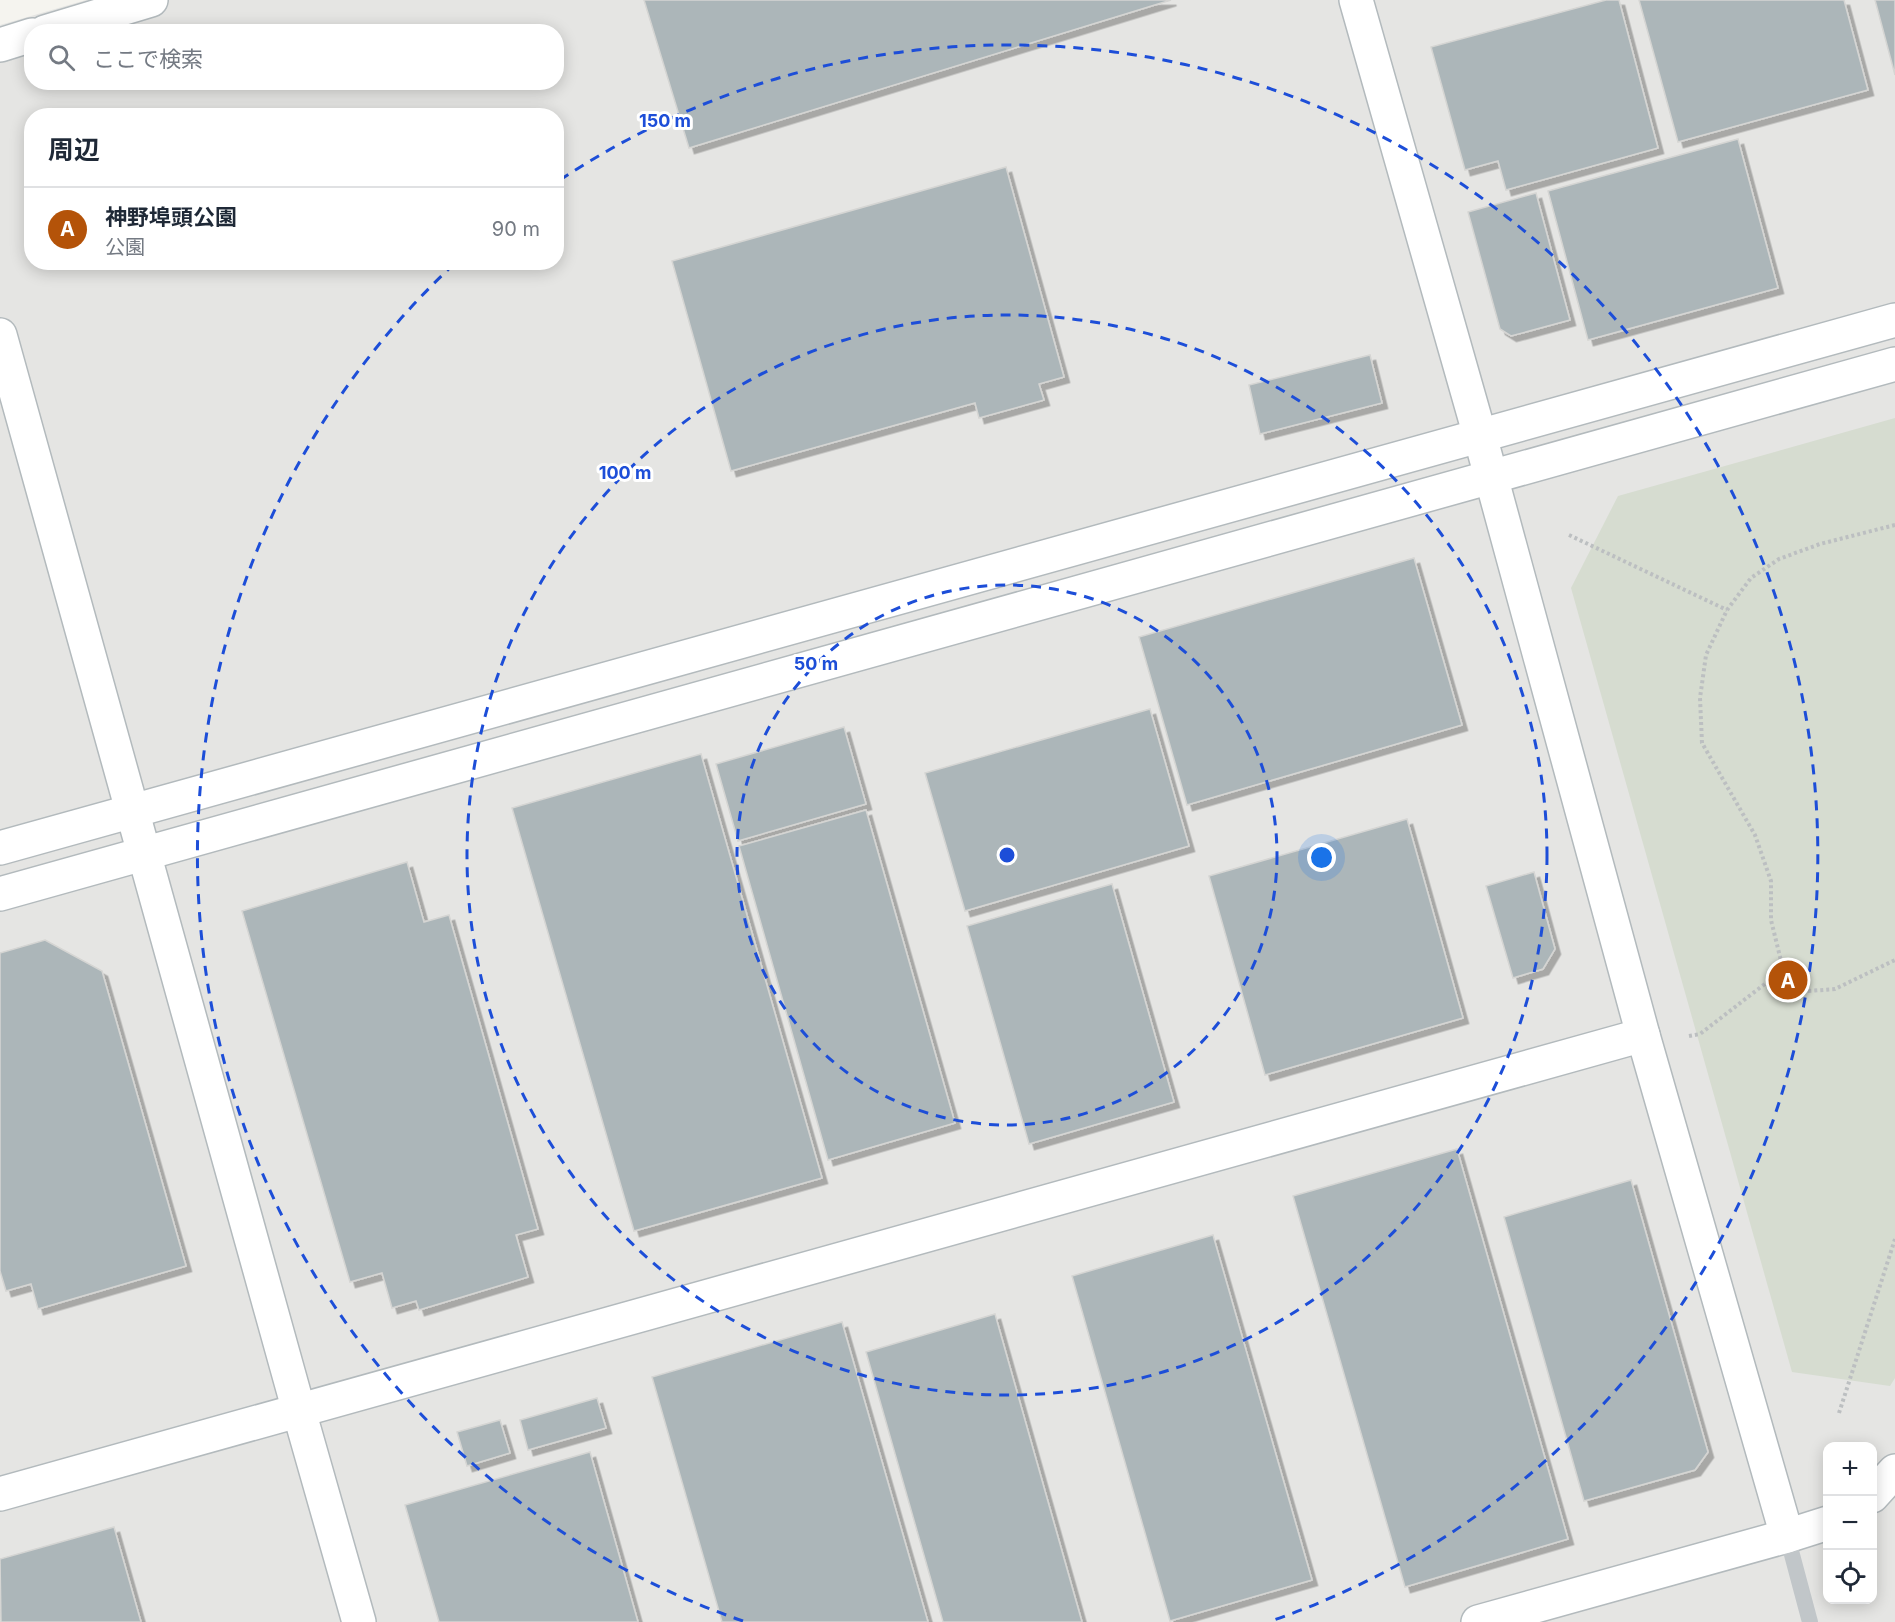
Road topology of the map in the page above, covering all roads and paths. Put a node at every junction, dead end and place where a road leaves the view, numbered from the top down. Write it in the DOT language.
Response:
graph roads {
  1 [pos="151,0"];
  2 [pos="1356,0"];
  3 [pos="72,24"];
  4 [pos="24,38"];
  5 [pos="0,45"];
  6 [pos="1895,320"];
  7 [pos="0,335"];
  8 [pos="1895,364"];
  9 [pos="1480,436"];
  10 [pos="1491,478"];
  11 [pos="1895,525"];
  12 [pos="1569,535"];
  13 [pos="1727,610"];
  14 [pos="133,811"];
  15 [pos="0,848"];
  16 [pos="144,854"];
  17 [pos="0,894"];
  18 [pos="1895,960"];
  19 [pos="1783,969"];
  20 [pos="1643,1035"];
  21 [pos="1689,1036"];
  22 [pos="1895,1239"];
  23 [pos="298,1411"];
  24 [pos="1839,1413"];
  25 [pos="1895,1471"];
  26 [pos="1877,1491"];
  27 [pos="0,1494"];
  28 [pos="1823,1523"];
  29 [pos="1787,1536"];
  30 [pos="359,1622"];
  31 [pos="1478,1622"];
  32 [pos="1810,1622"];
  1 -- 3 [label="street"];
  2 -- 9 [label="street"];
  4 -- 5 [label="street"];
  6 -- 9 [label="street"];
  7 -- 14 [label="street"];
  8 -- 10 [label="street"];
  9 -- 10 [label="street"];
  9 -- 14 [label="street"];
  10 -- 16 [label="street"];
  10 -- 20 [label="street"];
  11 -- 13 [label="path"];
  12 -- 13 [label="path"];
  13 -- 19 [label="path"];
  14 -- 15 [label="street"];
  14 -- 16 [label="street"];
  16 -- 17 [label="street"];
  16 -- 23 [label="street"];
  18 -- 19 [label="path"];
  19 -- 21 [label="path"];
  20 -- 23 [label="street"];
  20 -- 29 [label="street"];
  22 -- 24 [label="path"];
  23 -- 27 [label="street"];
  23 -- 30 [label="street"];
  25 -- 26 [label="street"];
  28 -- 29 [label="street"];
  29 -- 31 [label="street"];
  29 -- 32 [label="lane"];
}
